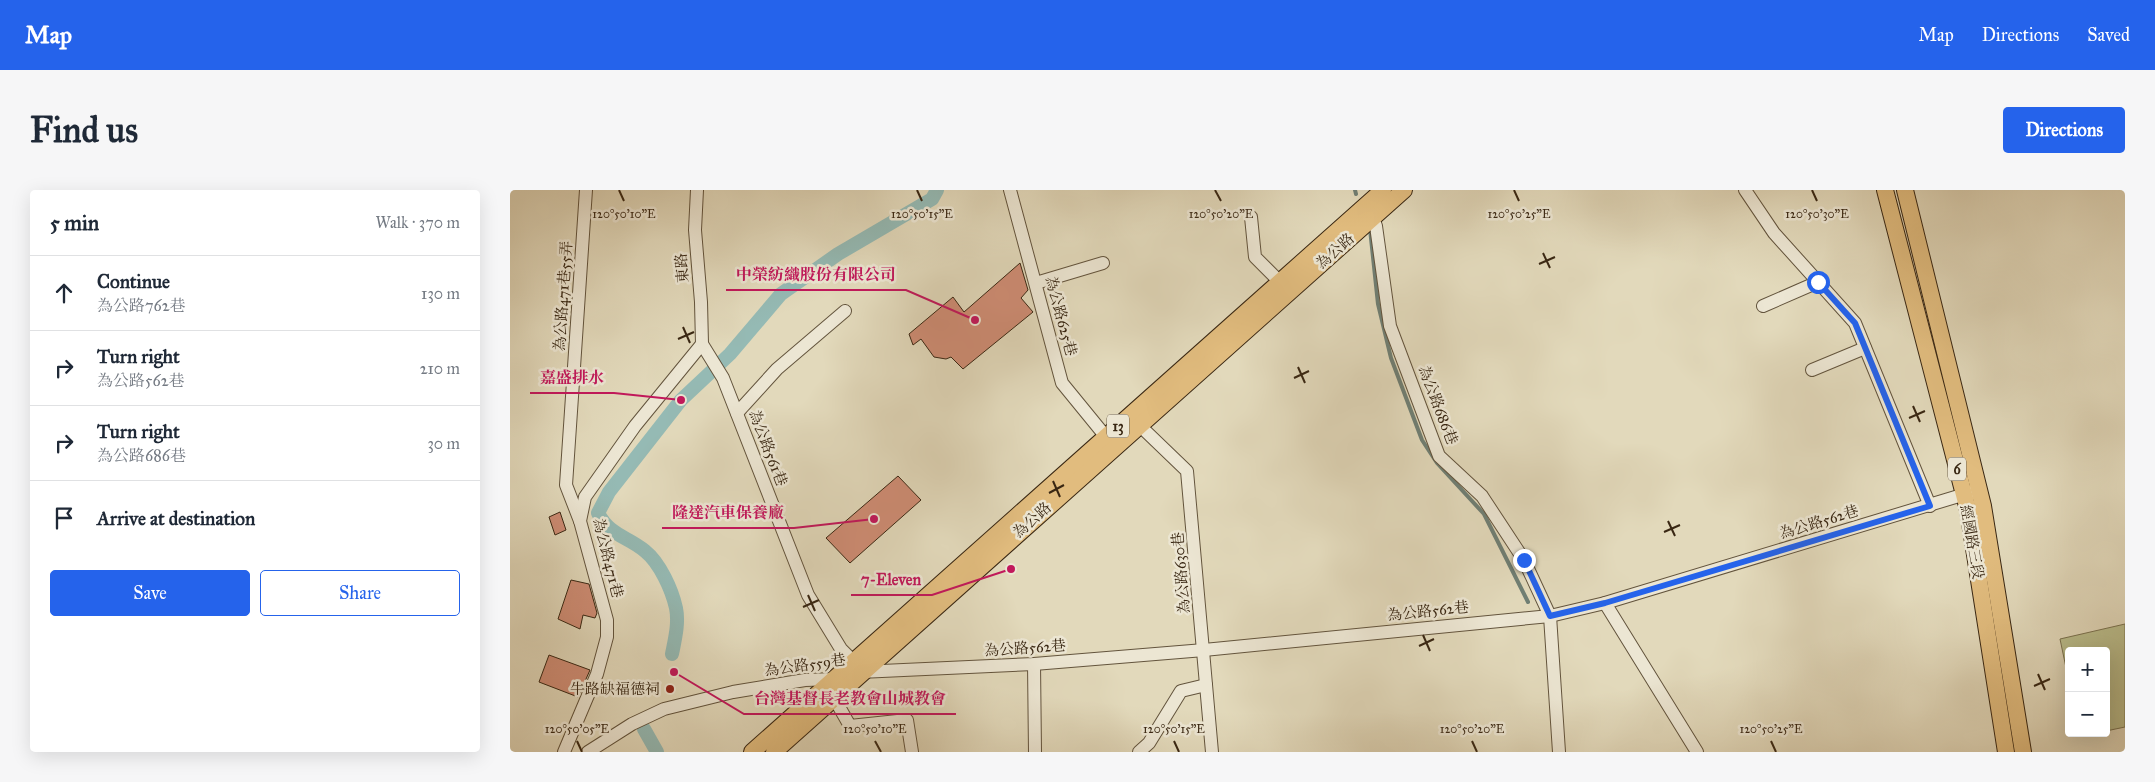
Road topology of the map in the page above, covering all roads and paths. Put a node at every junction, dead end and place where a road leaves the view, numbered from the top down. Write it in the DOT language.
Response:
graph roads {
  1 [pos="586,190"];
  2 [pos="697,190"];
  3 [pos="1010,190"];
  4 [pos="1383,190"];
  5 [pos="1404,190"];
  6 [pos="1745,190"];
  7 [pos="1885,190"];
  8 [pos="1905,190"];
  9 [pos="1370,211"];
  10 [pos="1251,217"];
  11 [pos="1102,264"];
  12 [pos="1280,282"];
  13 [pos="1818,282"];
  14 [pos="1036,283"];
  15 [pos="1763,306"];
  16 [pos="845,311"];
  17 [pos="702,344"];
  18 [pos="1865,348"];
  19 [pos="1812,370"];
  20 [pos="737,413"];
  21 [pos="1135,421"];
  22 [pos="1110,442"];
  23 [pos="1972,492"];
  24 [pos="1930,506"];
  25 [pos="580,521"];
  26 [pos="1605,603"];
  27 [pos="1550,616"];
  28 [pos="1204,650"];
  29 [pos="1034,664"];
  30 [pos="858,667"];
  31 [pos="834,680"];
  32 [pos="1206,686"];
  33 [pos="834,698"];
  34 [pos="564,752"];
  35 [pos="588,752"];
  36 [pos="752,752"];
  37 [pos="774,752"];
  38 [pos="912,752"];
  39 [pos="1035,752"];
  40 [pos="1139,752"];
  41 [pos="1212,752"];
  42 [pos="1559,752"];
  43 [pos="1697,752"];
  44 [pos="2006,752"];
  45 [pos="2023,752"];
  1 -- 25 [label="street, 為公路471巷55弄"];
  2 -- 17 [label="street, 東路"];
  3 -- 14 [label="street, 為公路625巷"];
  4 -- 9 [label="main road, 為公路 / 13"];
  5 -- 9 [label="main road, 為公路 / 13"];
  6 -- 13 [label="street"];
  7 -- 23 [label="main road, 經國路三段 / 6"];
  8 -- 23 [label="main road, 經國路三段 / 6"];
  9 -- 12 [label="main road, 為公路 / 13"];
  9 -- 21 [label="main road, 為公路 / 13"];
  9 -- 27 [label="street, 為公路686巷"];
  10 -- 12 [label="street"];
  11 -- 14 [label="street"];
  12 -- 21 [label="main road, 為公路 / 13"];
  13 -- 15 [label="street"];
  13 -- 18 [label="street"];
  14 -- 22 [label="street, 為公路625巷"];
  16 -- 20 [label="street"];
  17 -- 20 [label="street, 為公路561巷"];
  17 -- 25 [label="street, 為公路471巷"];
  18 -- 19 [label="street"];
  18 -- 24 [label="street"];
  20 -- 30 [label="street, 為公路561巷"];
  21 -- 22 [label="main road, 為公路 / 13"];
  21 -- 28 [label="street, 為公路630巷"];
  22 -- 30 [label="main road, 為公路 / 13"];
  23 -- 24 [label="street, 為公路562巷"];
  23 -- 44 [label="main road, 經國路三段 / 6"];
  23 -- 45 [label="main road, 經國路三段 / 6"];
  24 -- 26 [label="street, 為公路562巷"];
  25 -- 34 [label="street, 為公路471巷"];
  26 -- 27 [label="street, 為公路562巷"];
  26 -- 43 [label="street"];
  27 -- 28 [label="street, 為公路562巷"];
  27 -- 42 [label="street, 為公路686巷"];
  28 -- 29 [label="street, 為公路562巷"];
  28 -- 32 [label="street, 為公路630巷"];
  29 -- 30 [label="street, 為公路562巷"];
  29 -- 39 [label="street"];
  30 -- 31 [label="main road, 為公路 / 13"];
  30 -- 33 [label="main road, 為公路 / 13"];
  31 -- 35 [label="street, 為公路559巷"];
  31 -- 36 [label="main road, 為公路 / 13"];
  32 -- 40 [label="street"];
  32 -- 41 [label="street, 為公路630巷"];
  33 -- 37 [label="main road, 為公路 / 13"];
  33 -- 38 [label="street"];
}
